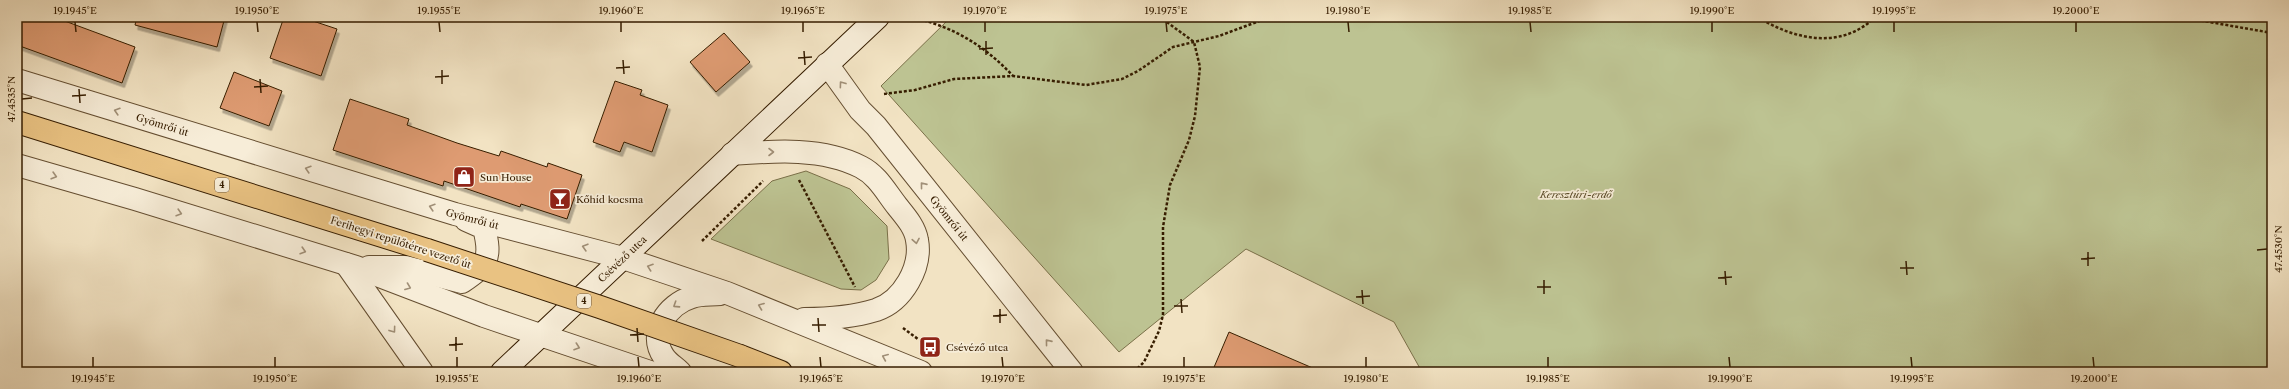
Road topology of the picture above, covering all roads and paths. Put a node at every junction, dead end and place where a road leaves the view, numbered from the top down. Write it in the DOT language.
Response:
graph roads {
  1 [pos="878,17"];
  2 [pos="1160,17"];
  3 [pos="1270,17"];
  4 [pos="1758,17"];
  5 [pos="1875,17"];
  6 [pos="2180,17"];
  7 [pos="919,19"];
  8 [pos="2272,33"];
  9 [pos="1194,42"];
  10 [pos="828,64"];
  11 [pos="1013,76"];
  12 [pos="17,80"];
  13 [pos="882,94"];
  14 [pos="17,122"];
  15 [pos="732,154"];
  16 [pos="17,165"];
  17 [pos="796,175"];
  18 [pos="764,179"];
  19 [pos="455,214"];
  20 [pos="702,241"];
  21 [pos="623,258"];
  22 [pos="351,266"];
  23 [pos="857,291"];
  24 [pos="727,293"];
  25 [pos="795,319"];
  26 [pos="899,325"];
  27 [pos="540,334"];
  28 [pos="924,343"];
  29 [pos="422,372"];
  30 [pos="502,372"];
  31 [pos="650,372"];
  32 [pos="680,372"];
  33 [pos="781,372"];
  34 [pos="921,372"];
  35 [pos="1072,372"];
  36 [pos="1134,372"];
  1 -- 10 [label="street, Csévéző utca"];
  2 -- 9 [label="path"];
  3 -- 9 [label="path"];
  4 -- 5 [label="path"];
  6 -- 8 [label="path"];
  7 -- 11 [label="path"];
  9 -- 11 [label="path"];
  9 -- 36 [label="path"];
  10 -- 15 [label="street, Csévéző utca"];
  35 -- 10 [label="street, Gyömrői út, one-way"];
  11 -- 13 [label="path"];
  19 -- 12 [label="street, Gyömrői út, one-way"];
  14 -- 33 [label="main road, Ferihegyi repülőtérre vezető út / 4, bridge"];
  15 -- 21 [label="street, Csévéző utca"];
  15 -- 25 [label="street, one-way"];
  16 -- 22 [label="street, one-way"];
  17 -- 23 [label="path"];
  18 -- 20 [label="path"];
  21 -- 19 [label="street, Gyömrői út, one-way"];
  19 -- 22 [label="street"];
  24 -- 21 [label="street, Gyömrői út, one-way"];
  21 -- 27 [label="street, Csévéző utca"];
  22 -- 27 [label="street, one-way"];
  22 -- 29 [label="street, one-way"];
  25 -- 24 [label="street, Gyömrői út, one-way"];
  24 -- 32 [label="street, one-way"];
  34 -- 25 [label="street, Gyömrői út, one-way"];
  26 -- 28 [label="path"];
  27 -- 30 [label="street, Csévéző utca"];
  27 -- 31 [label="street, one-way"];
}
